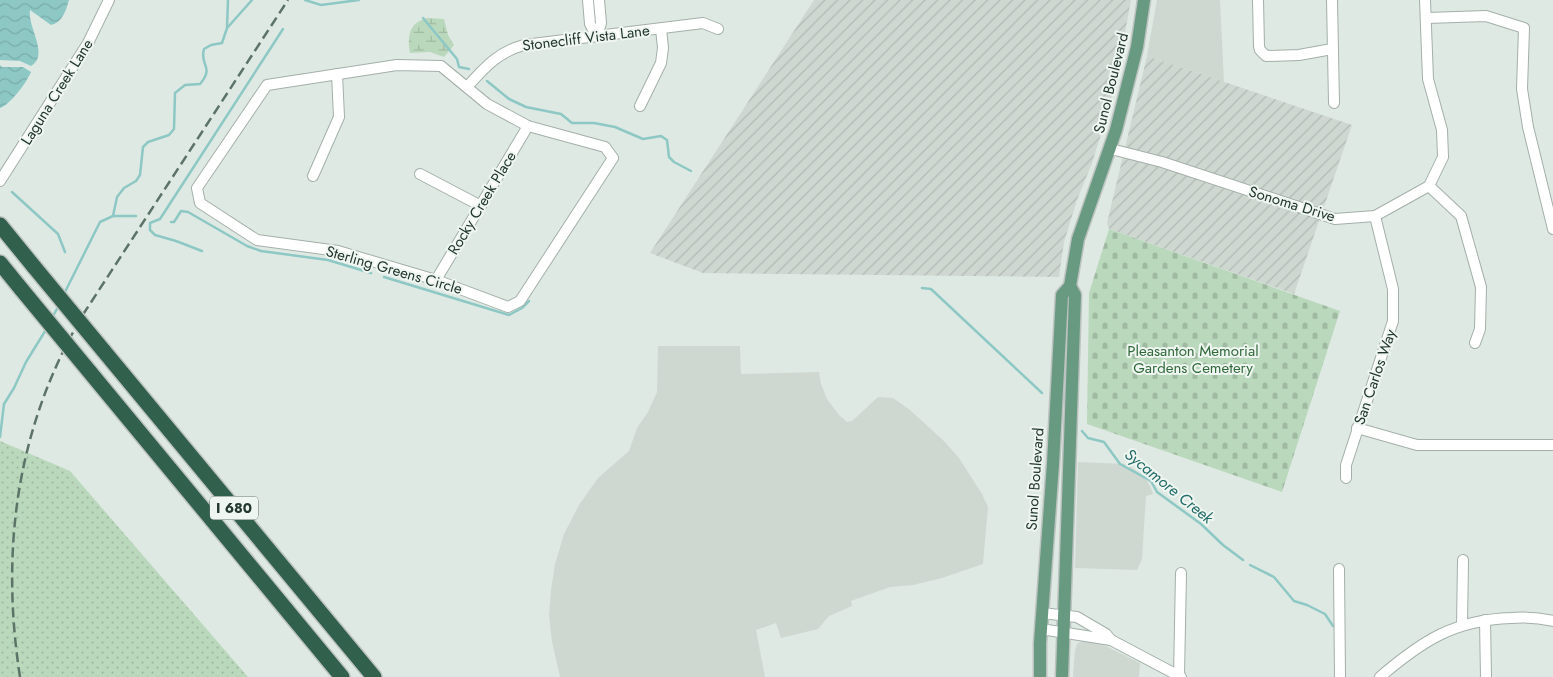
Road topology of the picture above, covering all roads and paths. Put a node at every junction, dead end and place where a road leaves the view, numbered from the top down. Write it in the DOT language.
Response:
graph roads {
  1 [pos="109,0"];
  2 [pos="588,0"];
  3 [pos="599,0"];
  4 [pos="1144,0"];
  5 [pos="1258,0"];
  6 [pos="1332,0"];
  7 [pos="1426,0"];
  8 [pos="1427,18"];
  9 [pos="661,28"];
  10 [pos="718,28"];
  11 [pos="597,36"];
  12 [pos="1332,49"];
  13 [pos="337,74"];
  14 [pos="467,88"];
  15 [pos="1334,103"];
  16 [pos="640,106"];
  17 [pos="528,126"];
  18 [pos="1111,149"];
  19 [pos="420,174"];
  20 [pos="313,176"];
  21 [pos="0,181"];
  22 [pos="1429,186"];
  23 [pos="480,206"];
  24 [pos="1375,216"];
  25 [pos="0,225"];
  26 [pos="1553,229"];
  27 [pos="0,263"];
  28 [pos="436,280"];
  29 [pos="1070,286"];
  30 [pos="1061,335"];
  31 [pos="1475,343"];
  32 [pos="1072,399"];
  33 [pos="1357,428"];
  34 [pos="1553,445"];
  35 [pos="1346,478"];
  36 [pos="1463,560"];
  37 [pos="1339,569"];
  38 [pos="1181,573"];
  39 [pos="1042,613"];
  40 [pos="1064,616"];
  41 [pos="1485,620"];
  42 [pos="1553,621"];
  43 [pos="1462,625"];
  44 [pos="1041,629"];
  45 [pos="1062,633"];
  46 [pos="1111,640"];
  47 [pos="369,671"];
  48 [pos="1180,676"];
  49 [pos="342,677"];
  50 [pos="1040,677"];
  51 [pos="1062,677"];
  52 [pos="1340,677"];
  53 [pos="1380,677"];
  54 [pos="1486,677"];
  1 -- 21 [label="street, Laguna Creek Lane"];
  2 -- 11 [label="street"];
  3 -- 11 [label="street"];
  4 -- 18 [label="main road, Sunol Boulevard"];
  5 -- 12 [label="street"];
  6 -- 12 [label="street"];
  7 -- 8 [label="street"];
  8 -- 22 [label="street"];
  8 -- 26 [label="street"];
  9 -- 10 [label="street, Stonecliff Vista Lane"];
  9 -- 11 [label="street, Stonecliff Vista Lane"];
  9 -- 16 [label="street"];
  11 -- 14 [label="street, Stonecliff Vista Lane"];
  12 -- 15 [label="street"];
  13 -- 14 [label="street, Sterling Greens Circle"];
  13 -- 20 [label="street"];
  13 -- 28 [label="street, Sterling Greens Circle"];
  14 -- 17 [label="street, Sterling Greens Circle"];
  17 -- 23 [label="street, Rocky Creek Place"];
  17 -- 28 [label="street, Sterling Greens Circle"];
  18 -- 24 [label="street, Sonoma Drive"];
  18 -- 29 [label="main road, Sunol Boulevard"];
  19 -- 23 [label="street"];
  22 -- 24 [label="street, Sonoma Drive"];
  22 -- 31 [label="street"];
  23 -- 28 [label="street, Rocky Creek Place"];
  24 -- 33 [label="street, San Carlos Way"];
  25 -- 47 [label="highway, I 680, bridge"];
  27 -- 49 [label="highway, I 680, bridge"];
  29 -- 30 [label="main road, Sunol Boulevard"];
  29 -- 32 [label="main road, Sunol Boulevard"];
  30 -- 32 [label="main road"];
  30 -- 39 [label="main road, Sunol Boulevard"];
  32 -- 40 [label="main road, Sunol Boulevard"];
  33 -- 34 [label="street"];
  33 -- 35 [label="street, San Carlos Way"];
  36 -- 43 [label="street"];
  37 -- 52 [label="street"];
  38 -- 48 [label="street"];
  39 -- 40 [label="street"];
  39 -- 44 [label="main road, Sunol Boulevard"];
  40 -- 45 [label="main road, Sunol Boulevard"];
  40 -- 46 [label="street"];
  41 -- 42 [label="street"];
  41 -- 43 [label="street"];
  41 -- 54 [label="street"];
  43 -- 53 [label="street"];
  44 -- 45 [label="street"];
  44 -- 50 [label="main road, Sunol Boulevard"];
  45 -- 46 [label="street"];
  45 -- 51 [label="main road, Sunol Boulevard"];
  46 -- 48 [label="street"];
}
